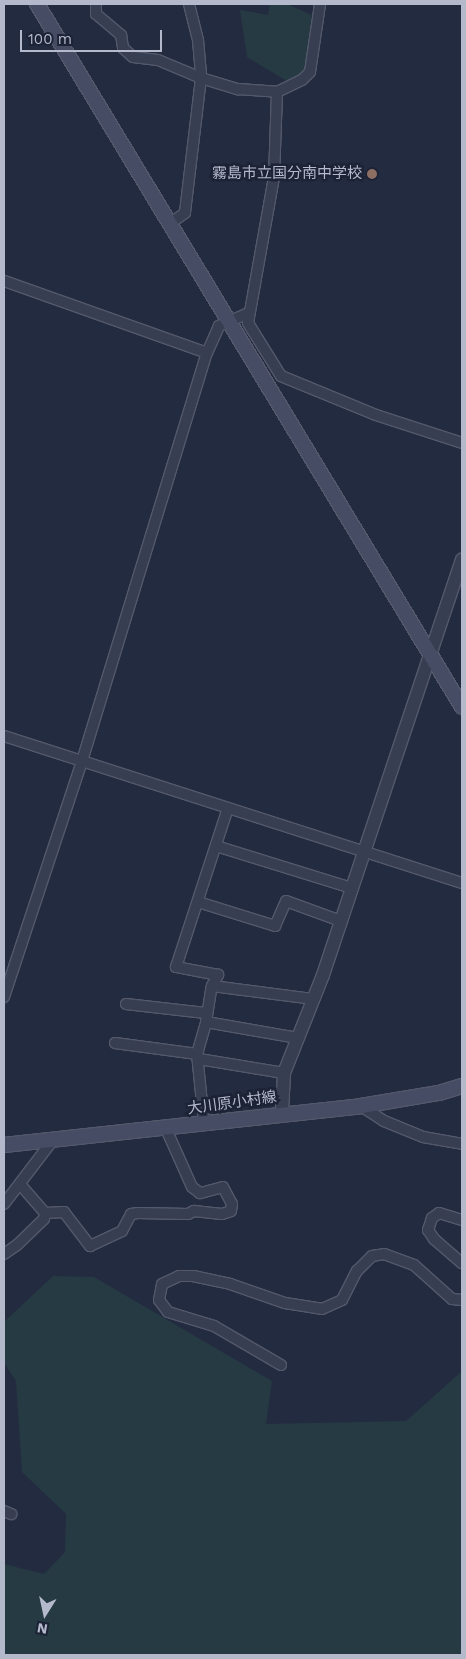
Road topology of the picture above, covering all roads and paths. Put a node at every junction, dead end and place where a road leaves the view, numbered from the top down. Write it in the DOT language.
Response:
graph roads {
  1 [pos="37,4"];
  2 [pos="96,4"];
  3 [pos="189,4"];
  4 [pos="320,4"];
  5 [pos="201,78"];
  6 [pos="277,92"];
  7 [pos="169,224"];
  8 [pos="4,282"];
  9 [pos="248,313"];
  10 [pos="228,322"];
  11 [pos="207,353"];
  12 [pos="462,443"];
  13 [pos="462,560"];
  14 [pos="430,655"];
  15 [pos="462,707"];
  16 [pos="4,736"];
  17 [pos="82,761"];
  18 [pos="228,808"];
  19 [pos="216,846"];
  20 [pos="365,852"];
  21 [pos="462,883"];
  22 [pos="352,888"];
  23 [pos="198,902"];
  24 [pos="341,921"];
  25 [pos="212,986"];
  26 [pos="4,997"];
  27 [pos="314,999"];
  28 [pos="126,1004"];
  29 [pos="206,1017"];
  30 [pos="298,1038"];
  31 [pos="115,1043"];
  32 [pos="198,1056"];
  33 [pos="284,1073"];
  34 [pos="462,1086"];
  35 [pos="361,1106"];
  36 [pos="282,1112"];
  37 [pos="204,1123"];
  38 [pos="166,1129"];
  39 [pos="53,1140"];
  40 [pos="462,1144"];
  41 [pos="4,1145"];
  42 [pos="20,1184"];
  43 [pos="4,1204"];
  44 [pos="45,1213"];
  45 [pos="462,1220"];
  46 [pos="4,1254"];
  47 [pos="462,1263"];
  48 [pos="462,1300"];
  49 [pos="281,1365"];
  1 -- 7 [label="main road"];
  2 -- 5 [label="street"];
  3 -- 5 [label="street"];
  4 -- 6 [label="street"];
  5 -- 6 [label="street"];
  5 -- 7 [label="street"];
  6 -- 9 [label="street"];
  7 -- 10 [label="main road"];
  8 -- 11 [label="street"];
  9 -- 10 [label="street"];
  9 -- 12 [label="street"];
  10 -- 11 [label="street"];
  10 -- 14 [label="main road"];
  11 -- 17 [label="street"];
  13 -- 14 [label="street"];
  14 -- 15 [label="main road"];
  14 -- 20 [label="street"];
  16 -- 17 [label="street"];
  17 -- 18 [label="street"];
  17 -- 26 [label="street"];
  18 -- 19 [label="street"];
  18 -- 20 [label="street"];
  19 -- 22 [label="street"];
  19 -- 23 [label="street"];
  20 -- 21 [label="street"];
  20 -- 22 [label="street"];
  22 -- 24 [label="street"];
  23 -- 24 [label="street"];
  23 -- 25 [label="street"];
  24 -- 27 [label="street"];
  25 -- 27 [label="street"];
  25 -- 29 [label="street"];
  27 -- 30 [label="street"];
  28 -- 29 [label="street"];
  29 -- 30 [label="street"];
  29 -- 32 [label="street"];
  30 -- 33 [label="street"];
  31 -- 32 [label="street"];
  32 -- 33 [label="street"];
  32 -- 37 [label="street"];
  33 -- 36 [label="street"];
  34 -- 35 [label="main road, 大川原小村線"];
  35 -- 36 [label="main road, 大川原小村線"];
  35 -- 40 [label="street"];
  36 -- 37 [label="main road, 大川原小村線"];
  37 -- 38 [label="main road, 大川原小村線"];
  38 -- 39 [label="main road, 大川原小村線"];
  38 -- 44 [label="street"];
  39 -- 41 [label="main road, 大川原小村線"];
  39 -- 42 [label="street"];
  42 -- 43 [label="street"];
  42 -- 44 [label="street"];
  44 -- 46 [label="street"];
  45 -- 47 [label="street"];
  48 -- 49 [label="street"];
}
